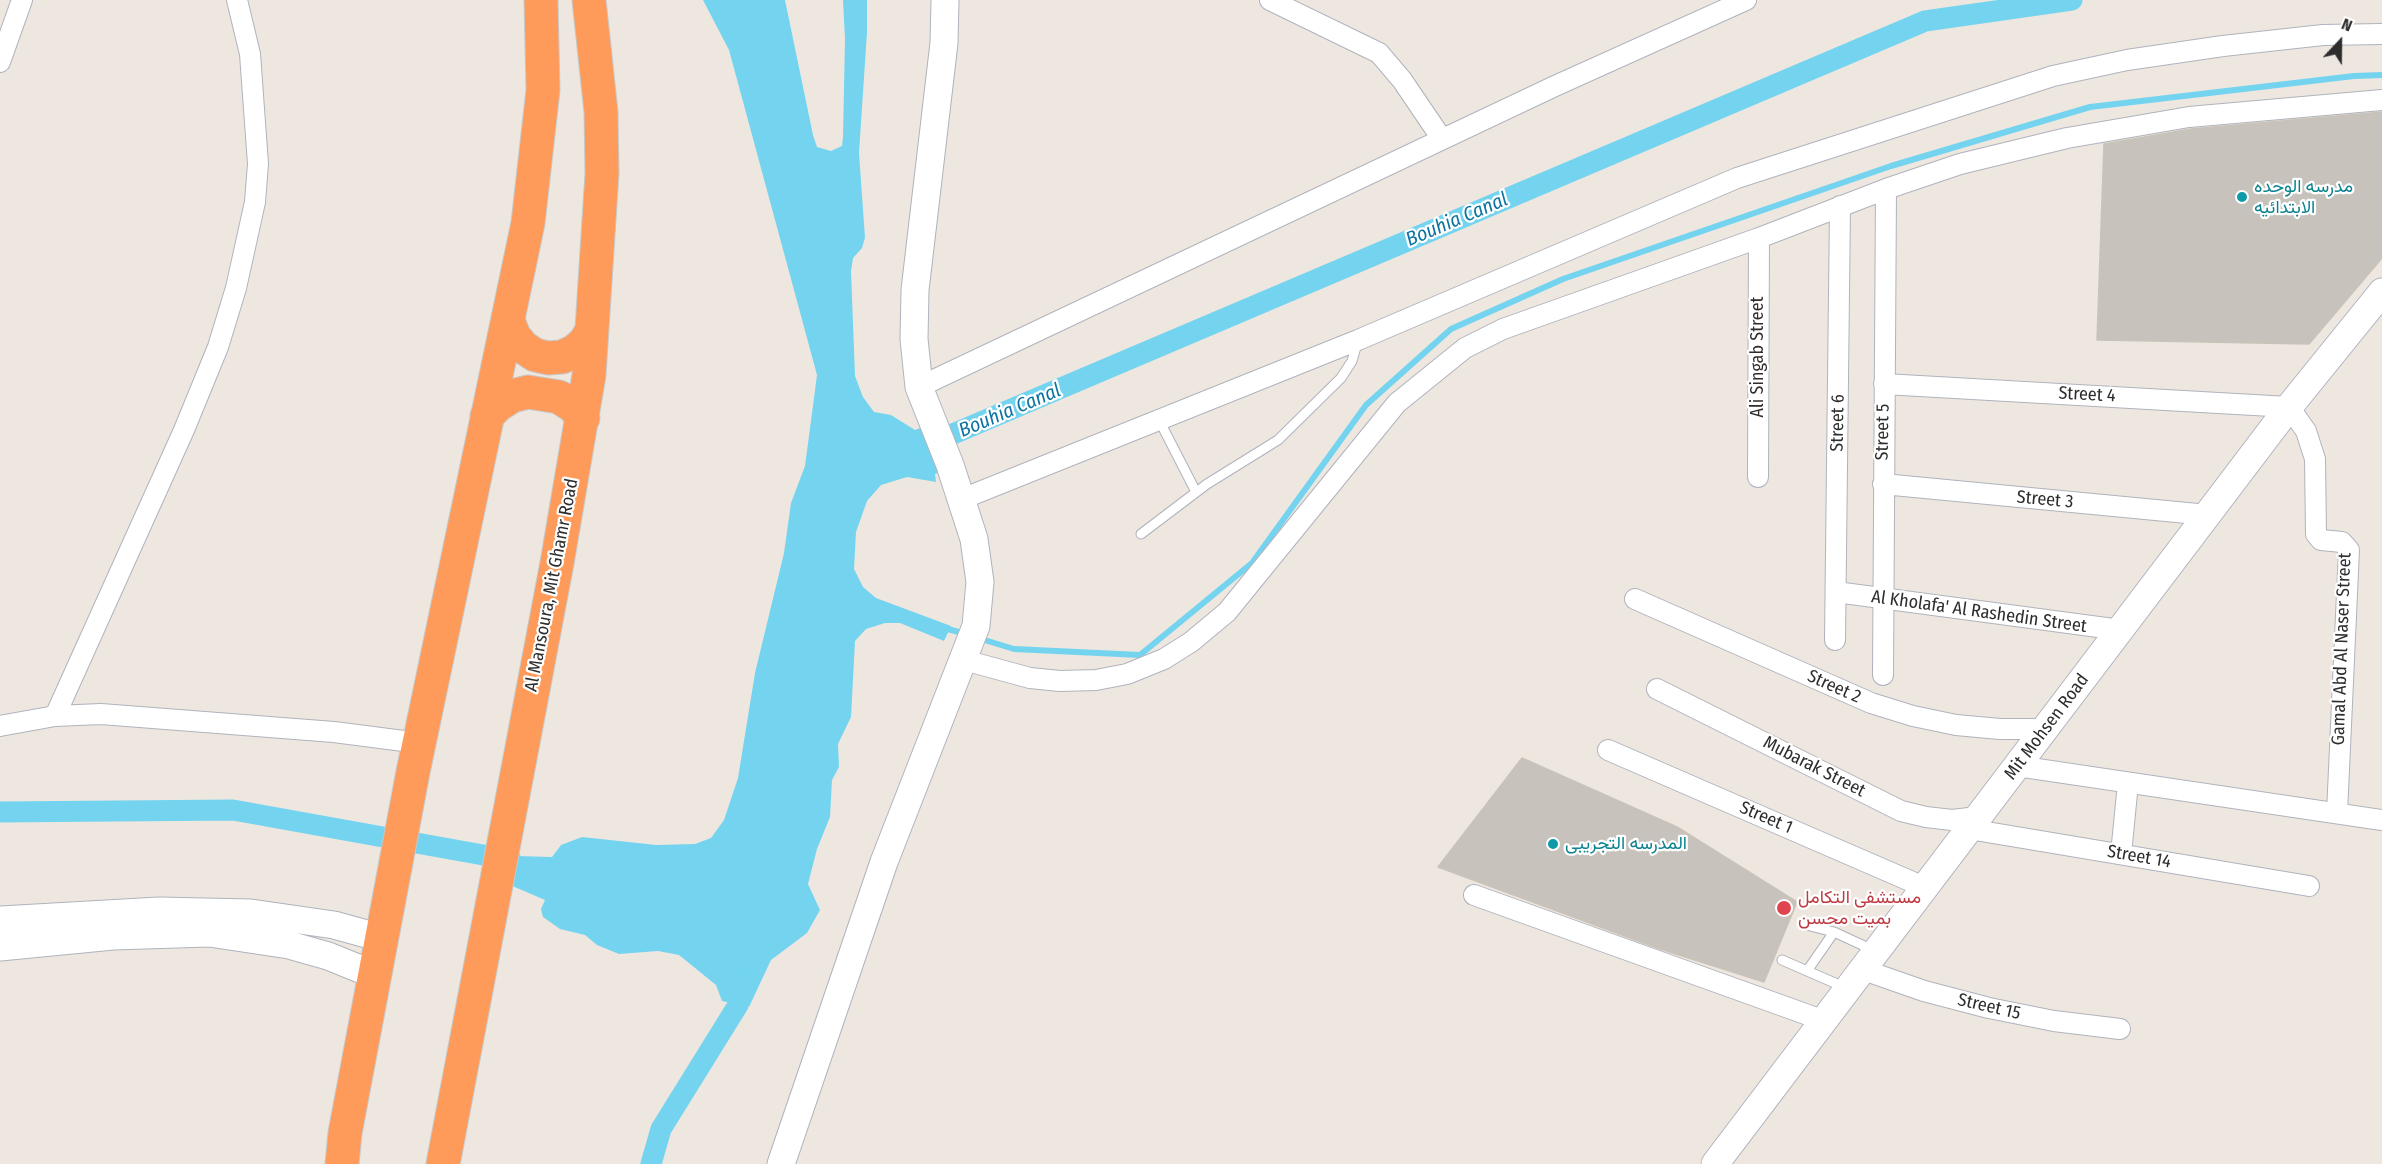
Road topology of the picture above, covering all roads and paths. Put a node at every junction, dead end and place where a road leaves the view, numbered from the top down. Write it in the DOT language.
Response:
graph roads {
  1 [pos="22,0"];
  2 [pos="237,0"];
  3 [pos="541,0"];
  4 [pos="589,0"];
  5 [pos="945,0"];
  6 [pos="1270,0"];
  7 [pos="1746,0"];
  8 [pos="2382,34"];
  9 [pos="0,62"];
  10 [pos="2382,100"];
  11 [pos="1442,139"];
  12 [pos="1886,189"];
  13 [pos="1840,206"];
  14 [pos="1759,238"];
  15 [pos="2382,292"];
  16 [pos="509,323"];
  17 [pos="592,330"];
  18 [pos="1358,340"];
  19 [pos="1884,384"];
  20 [pos="919,387"];
  21 [pos="2289,407"];
  22 [pos="488,416"];
  23 [pos="583,418"];
  24 [pos="1159,420"];
  25 [pos="1758,477"];
  26 [pos="1883,484"];
  27 [pos="1196,492"];
  28 [pos="962,499"];
  29 [pos="2208,515"];
  30 [pos="1141,534"];
  31 [pos="1836,592"];
  32 [pos="1635,599"];
  33 [pos="1882,599"];
  34 [pos="2121,630"];
  35 [pos="1835,640"];
  36 [pos="970,645"];
  37 [pos="1883,675"];
  38 [pos="1657,689"];
  39 [pos="55,716"];
  40 [pos="0,726"];
  41 [pos="2044,729"];
  42 [pos="1608,750"];
  43 [pos="416,758"];
  44 [pos="2017,766"];
  45 [pos="2128,783"];
  46 [pos="2337,813"];
  47 [pos="2382,820"];
  48 [pos="1973,823"];
  49 [pos="2121,854"];
  50 [pos="2308,886"];
  51 [pos="1924,887"];
  52 [pos="1474,895"];
  53 [pos="0,920"];
  54 [pos="1806,925"];
  55 [pos="383,927"];
  56 [pos="1834,932"];
  57 [pos="0,947"];
  58 [pos="1782,960"];
  59 [pos="1861,970"];
  60 [pos="1807,971"];
  61 [pos="375,975"];
  62 [pos="1822,1020"];
  63 [pos="2120,1029"];
  64 [pos="342,1164"];
  65 [pos="442,1164"];
  66 [pos="781,1164"];
  67 [pos="1715,1164"];
  1 -- 9 [label="street"];
  2 -- 39 [label="street"];
  3 -- 16 [label="highway"];
  4 -- 17 [label="highway, Al Mansoura, Mit Ghamr Road"];
  5 -- 20 [label="main road"];
  6 -- 11 [label="street"];
  7 -- 11 [label="street"];
  8 -- 18 [label="street"];
  10 -- 12 [label="street"];
  11 -- 20 [label="street"];
  12 -- 13 [label="street"];
  12 -- 19 [label="street, Street 5"];
  13 -- 14 [label="street"];
  13 -- 31 [label="street, Street 6"];
  14 -- 25 [label="street, Ali Singab Street"];
  14 -- 36 [label="street"];
  15 -- 21 [label="main road, Mit Mohsen Road"];
  16 -- 17 [label="highway"];
  16 -- 22 [label="highway"];
  17 -- 23 [label="highway, Al Mansoura, Mit Ghamr Road"];
  18 -- 24 [label="street"];
  18 -- 27 [label="lane"];
  19 -- 21 [label="street, Street 4"];
  19 -- 26 [label="street, Street 5"];
  20 -- 28 [label="main road"];
  21 -- 29 [label="main road, Mit Mohsen Road"];
  21 -- 46 [label="street, Gamal Abd Al Naser Street"];
  22 -- 23 [label="highway"];
  22 -- 43 [label="highway"];
  23 -- 65 [label="highway, Al Mansoura, Mit Ghamr Road"];
  24 -- 27 [label="lane"];
  24 -- 28 [label="street"];
  26 -- 29 [label="street, Street 3"];
  26 -- 33 [label="street, Street 5"];
  27 -- 30 [label="lane"];
  28 -- 36 [label="main road"];
  29 -- 34 [label="main road, Mit Mohsen Road"];
  31 -- 33 [label="street, Al Kholafa' Al Rashedin Street"];
  31 -- 35 [label="street, Street 6"];
  32 -- 41 [label="street, Street 2"];
  33 -- 34 [label="street, Al Kholafa' Al Rashedin Street"];
  33 -- 37 [label="street, Street 5"];
  34 -- 41 [label="main road, Mit Mohsen Road"];
  36 -- 66 [label="main road"];
  38 -- 48 [label="street, Mubarak Street"];
  39 -- 40 [label="street"];
  39 -- 43 [label="street"];
  41 -- 44 [label="main road, Mit Mohsen Road"];
  42 -- 51 [label="street, Street 1"];
  43 -- 55 [label="highway"];
  44 -- 45 [label="street"];
  44 -- 48 [label="main road, Mit Mohsen Road"];
  45 -- 46 [label="street"];
  45 -- 49 [label="street"];
  46 -- 47 [label="street"];
  48 -- 49 [label="street, Street 14"];
  48 -- 51 [label="main road, Mit Mohsen Road"];
  49 -- 50 [label="street, Street 14"];
  51 -- 59 [label="main road, Mit Mohsen Road"];
  52 -- 62 [label="street"];
  53 -- 55 [label="main road"];
  54 -- 56 [label="lane"];
  55 -- 61 [label="highway"];
  56 -- 59 [label="lane"];
  56 -- 60 [label="lane"];
  57 -- 61 [label="main road"];
  58 -- 60 [label="lane"];
  59 -- 60 [label="lane"];
  59 -- 62 [label="main road, Mit Mohsen Road"];
  59 -- 63 [label="street, Street 15"];
  61 -- 64 [label="highway"];
  62 -- 67 [label="main road, Mit Mohsen Road"];
}
